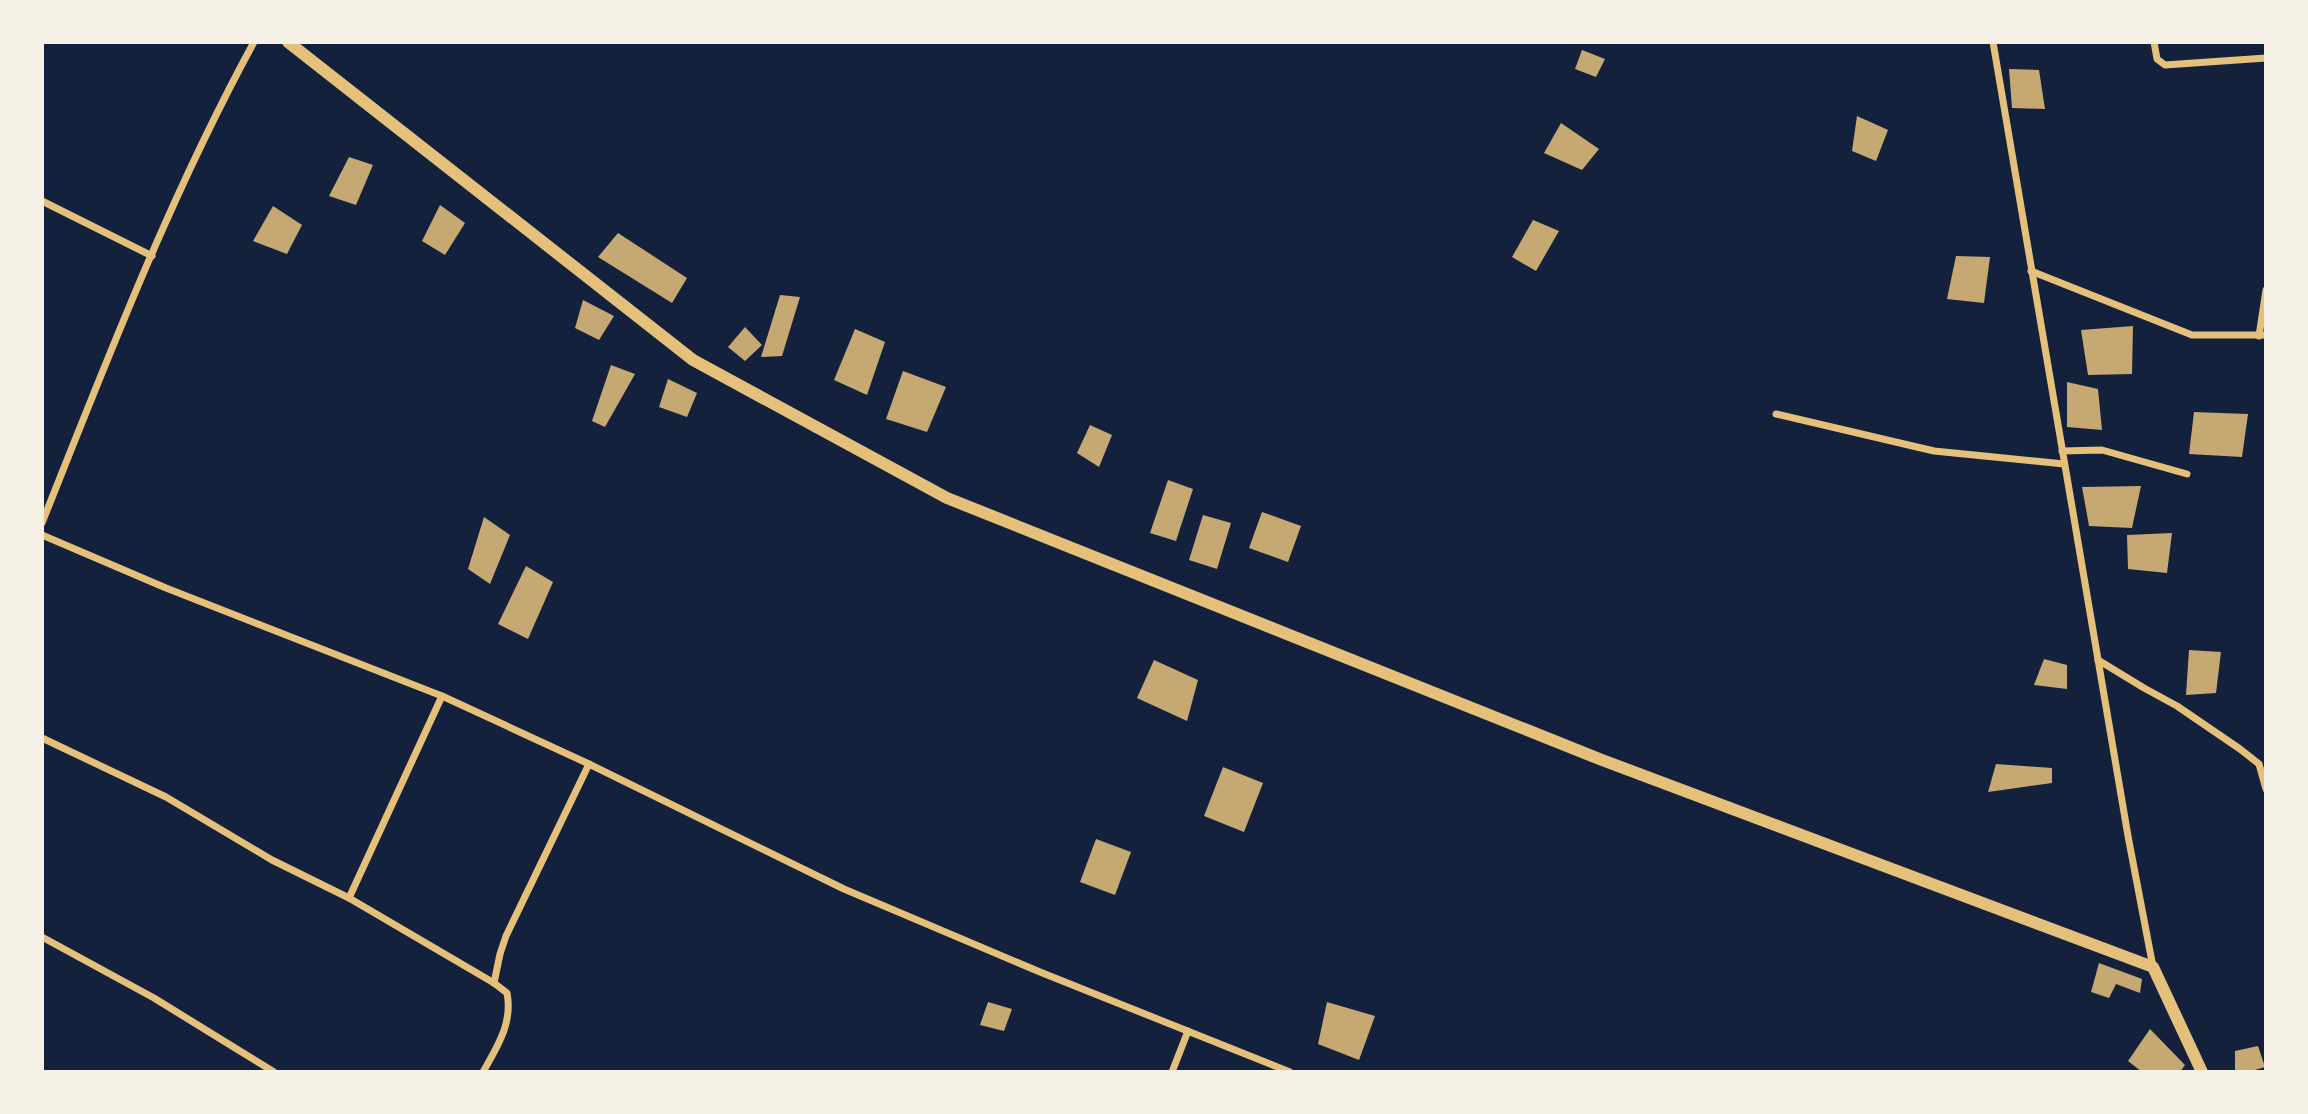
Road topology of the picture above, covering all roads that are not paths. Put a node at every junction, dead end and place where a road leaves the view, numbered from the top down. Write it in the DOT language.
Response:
graph roads {
  1 [pos="254,42"];
  2 [pos="288,42"];
  3 [pos="1993,42"];
  4 [pos="2154,42"];
  5 [pos="2266,58"];
  6 [pos="42,201"];
  7 [pos="152,256"];
  8 [pos="2031,271"];
  9 [pos="2266,290"];
  10 [pos="2263,336"];
  11 [pos="1776,414"];
  12 [pos="2062,451"];
  13 [pos="2064,464"];
  14 [pos="2188,474"];
  15 [pos="42,523"];
  16 [pos="42,535"];
  17 [pos="2098,660"];
  18 [pos="442,696"];
  19 [pos="42,737"];
  20 [pos="589,764"];
  21 [pos="2266,789"];
  22 [pos="349,898"];
  23 [pos="42,937"];
  24 [pos="2153,967"];
  25 [pos="494,983"];
  26 [pos="1188,1031"];
  27 [pos="274,1072"];
  28 [pos="483,1072"];
  29 [pos="1172,1072"];
  30 [pos="1290,1072"];
  31 [pos="2202,1072"];
  1 -- 7 [label="street"];
  2 -- 24 [label="street"];
  3 -- 8 [label="street"];
  4 -- 5 [label="street"];
  6 -- 7 [label="street"];
  7 -- 15 [label="street"];
  8 -- 10 [label="street"];
  8 -- 12 [label="street"];
  9 -- 10 [label="street"];
  11 -- 13 [label="street"];
  12 -- 13 [label="street"];
  12 -- 14 [label="street"];
  13 -- 17 [label="street"];
  16 -- 18 [label="street"];
  17 -- 21 [label="street"];
  17 -- 24 [label="street"];
  18 -- 20 [label="street"];
  18 -- 22 [label="street"];
  19 -- 22 [label="street"];
  20 -- 25 [label="street"];
  20 -- 26 [label="street"];
  22 -- 25 [label="street"];
  23 -- 27 [label="street"];
  24 -- 31 [label="street"];
  25 -- 28 [label="street"];
  26 -- 29 [label="street"];
  26 -- 30 [label="street"];
}
